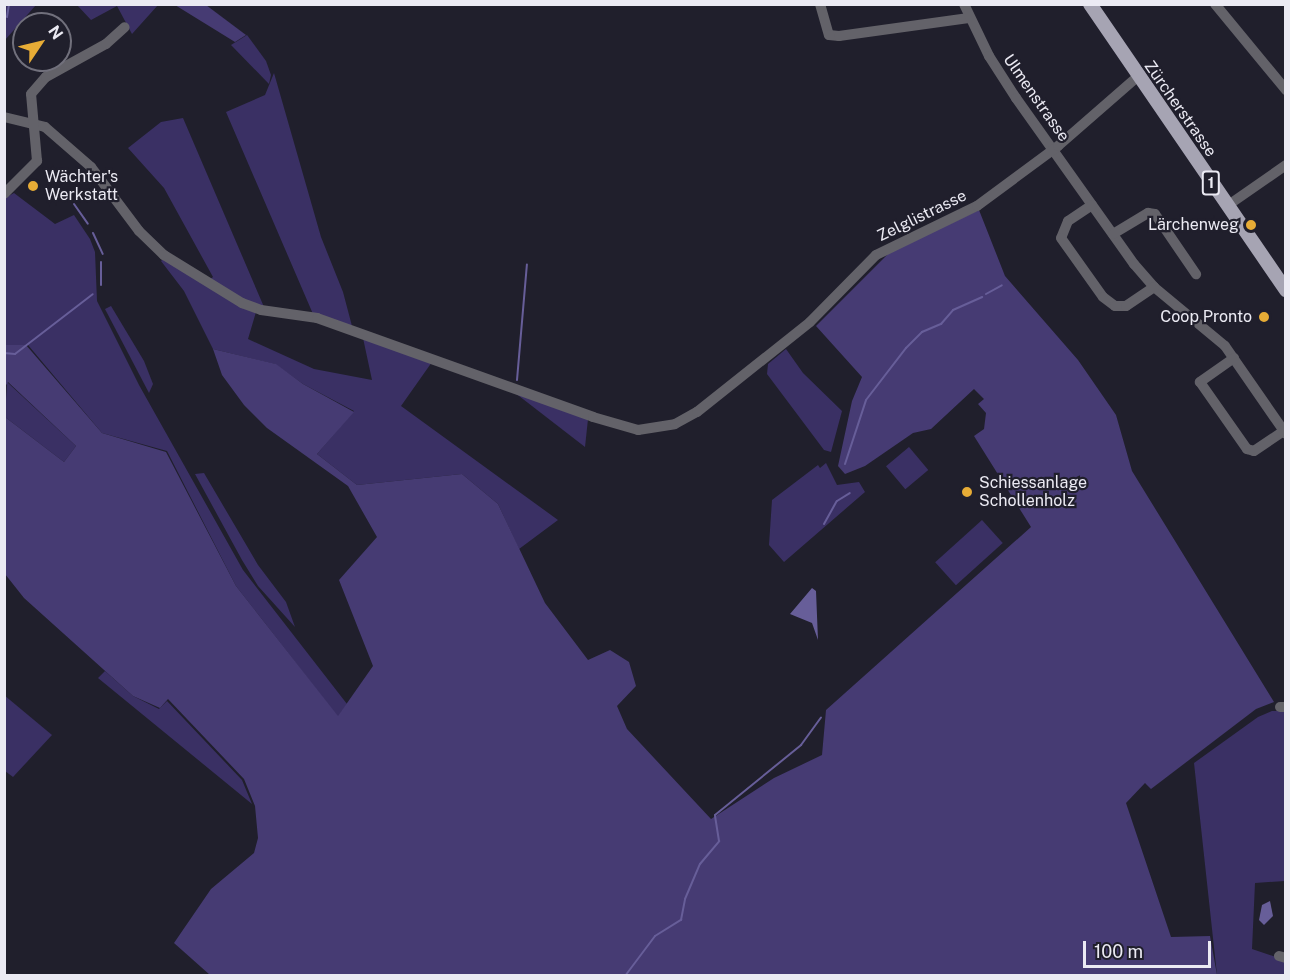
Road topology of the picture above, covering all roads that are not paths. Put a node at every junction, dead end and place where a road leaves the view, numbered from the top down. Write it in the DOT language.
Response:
graph roads {
  1 [pos="820,4"];
  2 [pos="964,4"];
  3 [pos="1090,4"];
  4 [pos="1215,4"];
  5 [pos="969,18"];
  6 [pos="124,27"];
  7 [pos="1137,77"];
  8 [pos="1286,90"];
  9 [pos="4,117"];
  10 [pos="32,123"];
  11 [pos="1053,149"];
  12 [pos="1286,165"];
  13 [pos="4,194"];
  14 [pos="1092,205"];
  15 [pos="1227,206"];
  16 [pos="1113,234"];
  17 [pos="1196,274"];
  18 [pos="1154,287"];
  19 [pos="1286,290"];
  20 [pos="1233,358"];
  21 [pos="1285,433"];
  1 -- 5 [label="street"];
  2 -- 5 [label="street, Ulmenstrasse"];
  3 -- 7 [label="main road, Zürcherstrasse / 1"];
  4 -- 8 [label="street"];
  5 -- 11 [label="street, Ulmenstrasse"];
  6 -- 10 [label="street"];
  7 -- 11 [label="street, Zelglistrasse"];
  7 -- 15 [label="main road, Zürcherstrasse / 1"];
  9 -- 10 [label="street, Zelglistrasse"];
  10 -- 11 [label="street, Zelglistrasse"];
  10 -- 13 [label="street"];
  11 -- 14 [label="street, Ulmenstrasse"];
  12 -- 15 [label="street"];
  14 -- 16 [label="street, Ulmenstrasse"];
  14 -- 18 [label="street"];
  15 -- 19 [label="main road, Zürcherstrasse / 1"];
  16 -- 17 [label="street"];
  16 -- 18 [label="street, Ulmenstrasse"];
  18 -- 20 [label="street, Ulmenstrasse"];
  20 -- 21 [label="street, Ulmenstrasse"];
  20 -- 21 [label="street, Ulmenstrasse"];
}
